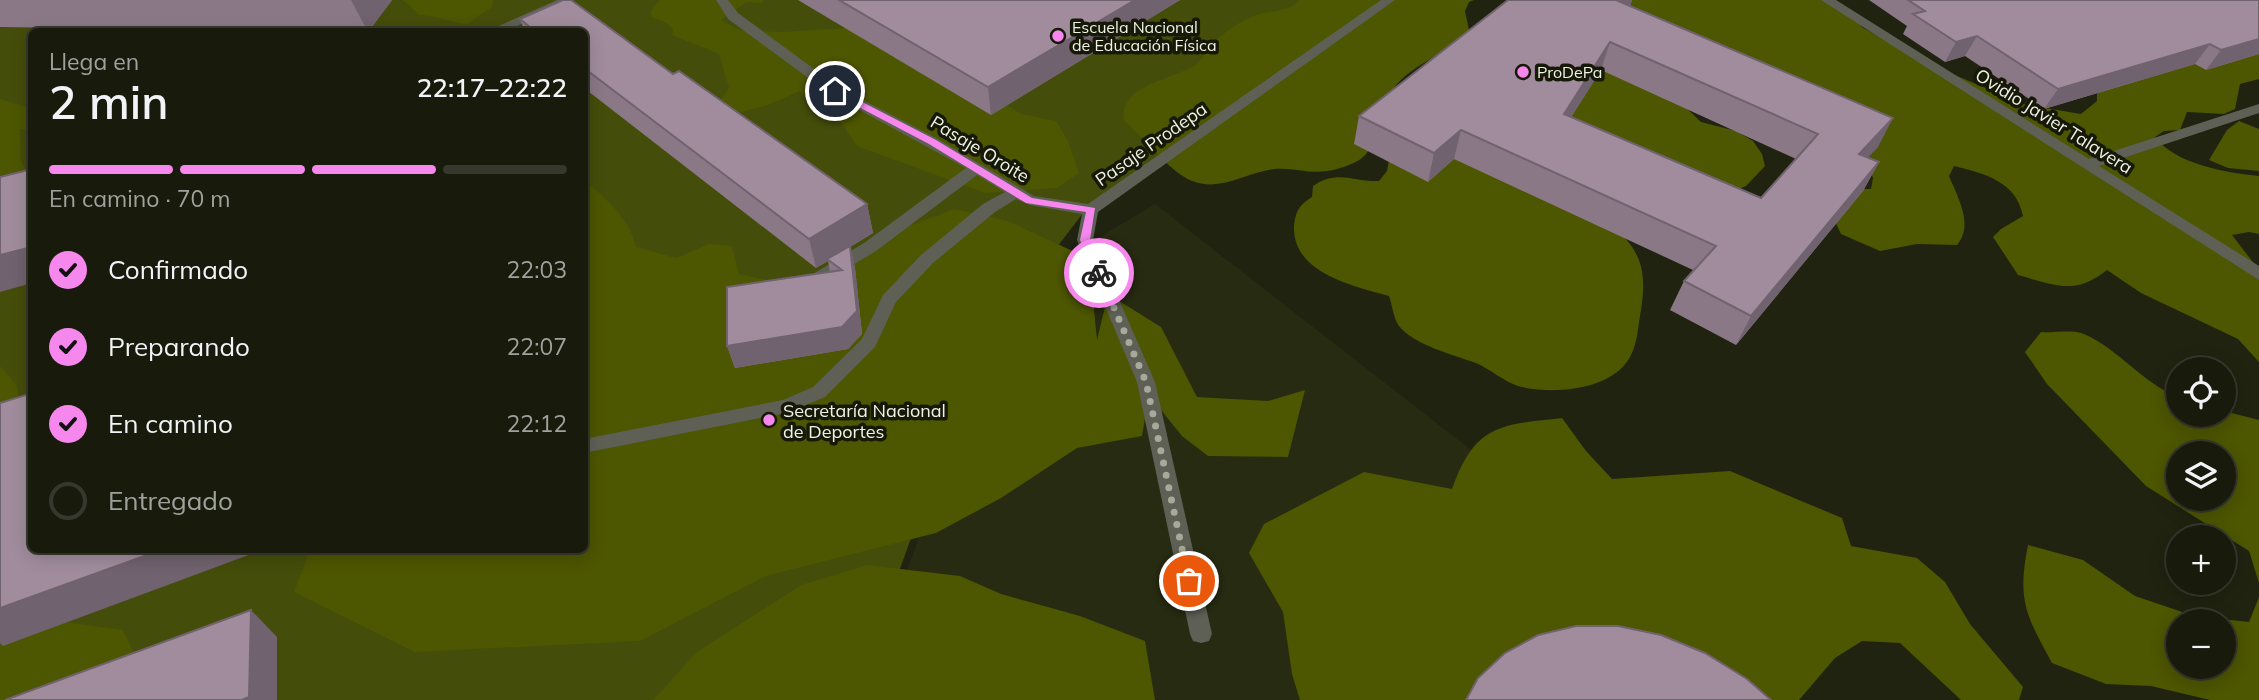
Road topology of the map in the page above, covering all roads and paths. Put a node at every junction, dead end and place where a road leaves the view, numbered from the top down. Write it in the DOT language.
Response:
graph roads {
  1 [pos="568,0"];
  2 [pos="722,0"];
  3 [pos="1389,0"];
  4 [pos="1827,0"];
  5 [pos="501,28"];
  6 [pos="2259,108"];
  7 [pos="2086,164"];
  8 [pos="977,168"];
  9 [pos="1016,192"];
  10 [pos="1091,210"];
  11 [pos="2259,274"];
  12 [pos="793,287"];
  13 [pos="588,445"];
  14 [pos="1201,634"];
  1 -- 5 [label="street"];
  2 -- 8 [label="street, Pasaje Oroite"];
  3 -- 10 [label="street, Pasaje Prodepa"];
  4 -- 7 [label="street, Ovidio Javier Talavera"];
  6 -- 7 [label="street"];
  7 -- 11 [label="street, Ovidio Javier Talavera"];
  8 -- 9 [label="street, Pasaje Oroite"];
  8 -- 12 [label="street"];
  9 -- 10 [label="street, Pasaje Oroite"];
  9 -- 13 [label="street"];
  10 -- 14 [label="street, Pasaje Prodepa"];
}
